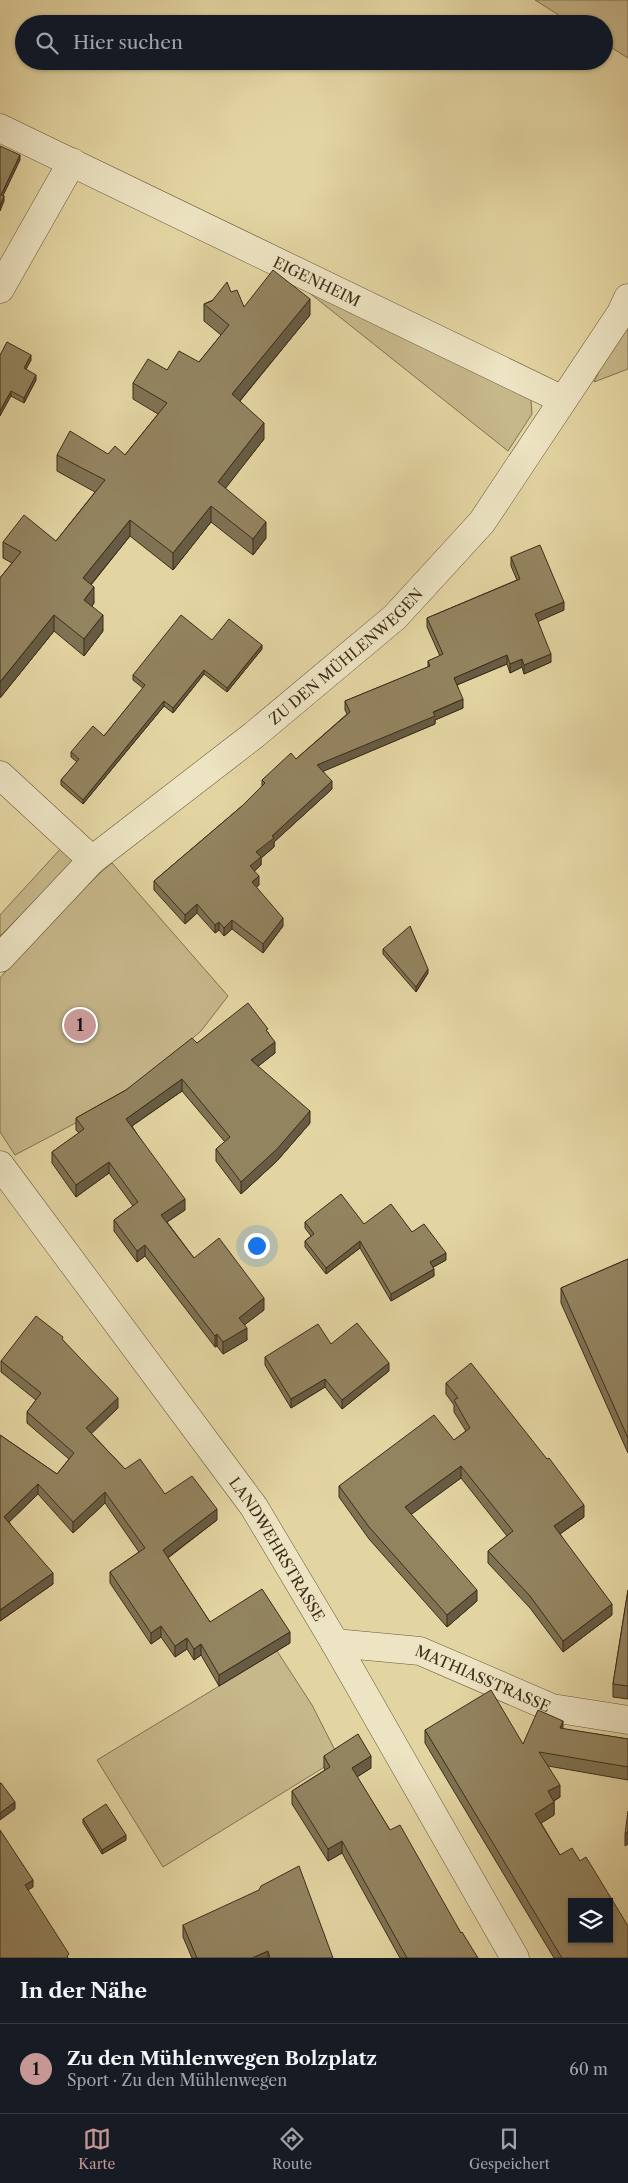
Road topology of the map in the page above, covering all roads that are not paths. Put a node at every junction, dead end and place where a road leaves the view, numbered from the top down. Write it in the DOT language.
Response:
graph roads {
  1 [pos="0,128"];
  2 [pos="72,162"];
  3 [pos="0,290"];
  4 [pos="628,298"];
  5 [pos="563,400"];
  6 [pos="0,774"];
  7 [pos="92,860"];
  8 [pos="0,958"];
  9 [pos="0,1165"];
  10 [pos="336,1643"];
  11 [pos="628,1720"];
  12 [pos="515,1958"];
  1 -- 2 [label="street, EIGENHEIM"];
  2 -- 3 [label="street"];
  2 -- 5 [label="street, EIGENHEIM"];
  4 -- 5 [label="street, ZU DEN MÜHLENWEGEN"];
  5 -- 7 [label="street, ZU DEN MÜHLENWEGEN"];
  6 -- 7 [label="street"];
  7 -- 8 [label="street, ZU DEN MÜHLENWEGEN"];
  9 -- 10 [label="street, LANDWEHRSTRASSE"];
  10 -- 11 [label="street, MATHIASSTRASSE"];
  10 -- 12 [label="street, LANDWEHRSTRASSE"];
}
